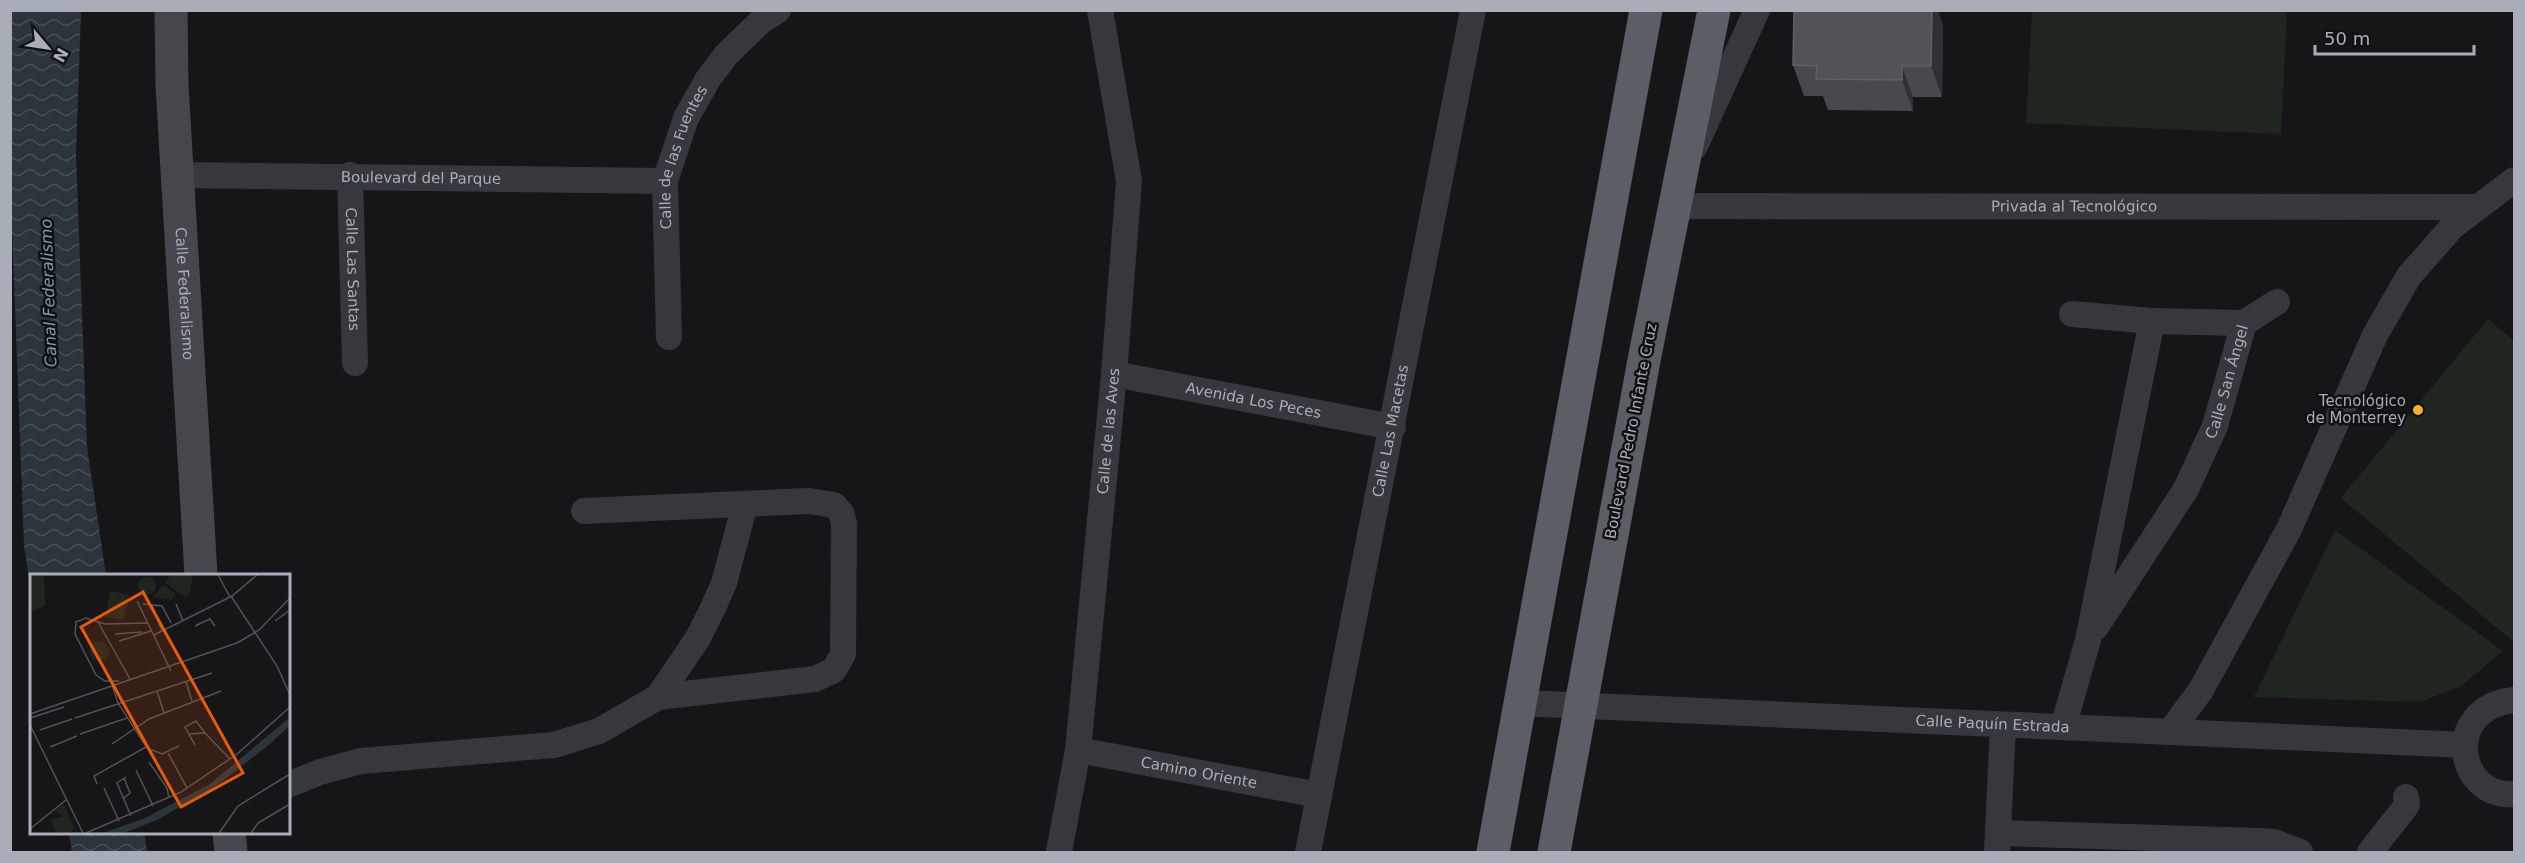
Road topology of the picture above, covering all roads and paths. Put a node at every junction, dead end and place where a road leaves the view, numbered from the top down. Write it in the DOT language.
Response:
graph roads {
  1 [pos="171,10"];
  2 [pos="778,10"];
  3 [pos="1100,10"];
  4 [pos="1473,10"];
  5 [pos="1646,10"];
  6 [pos="1714,10"];
  7 [pos="1757,10"];
  8 [pos="177,175"];
  9 [pos="350,175"];
  10 [pos="2514,180"];
  11 [pos="665,181"];
  12 [pos="1676,195"];
  13 [pos="2477,207"];
  14 [pos="2277,302"];
  15 [pos="2072,314"];
  16 [pos="2152,321"];
  17 [pos="2244,323"];
  18 [pos="669,337"];
  19 [pos="355,363"];
  20 [pos="1114,374"];
  21 [pos="1393,427"];
  22 [pos="745,504"];
  23 [pos="584,511"];
  24 [pos="201,574"];
  25 [pos="2088,640"];
  26 [pos="658,697"];
  27 [pos="2514,700"];
  28 [pos="1521,703"];
  29 [pos="1580,706"];
  30 [pos="2003,725"];
  31 [pos="2064,728"];
  32 [pos="2170,732"];
  33 [pos="2465,745"];
  34 [pos="1078,750"];
  35 [pos="290,784"];
  36 [pos="2514,794"];
  37 [pos="1319,795"];
  38 [pos="2406,797"];
  39 [pos="229,833"];
  40 [pos="1998,843"];
  41 [pos="2098,844"];
  42 [pos="231,852"];
  43 [pos="1059,852"];
  44 [pos="1308,852"];
  45 [pos="1493,852"];
  46 [pos="1554,852"];
  47 [pos="2300,852"];
  48 [pos="2370,852"];
  1 -- 8 [label="main road, Calle Federalismo"];
  2 -- 11 [label="street, Calle de las Fuentes"];
  3 -- 20 [label="street, Calle de las Aves"];
  4 -- 21 [label="street, Calle Las Macetas"];
  5 -- 28 [label="highway"];
  6 -- 12 [label="highway, Boulevard Pedro Infante Cruz"];
  7 -- 12 [label="street"];
  8 -- 9 [label="street, Boulevard del Parque"];
  8 -- 24 [label="main road, Calle Federalismo"];
  9 -- 11 [label="street, Boulevard del Parque"];
  9 -- 19 [label="street, Calle Las Santas"];
  10 -- 13 [label="street"];
  11 -- 18 [label="street, Calle de las Fuentes"];
  12 -- 13 [label="street, Privada al Tecnológico"];
  12 -- 29 [label="highway, Boulevard Pedro Infante Cruz"];
  13 -- 32 [label="street"];
  14 -- 17 [label="street"];
  15 -- 16 [label="street"];
  16 -- 17 [label="street, Calle San Ángel"];
  16 -- 25 [label="street, Calle San Ángel"];
  17 -- 25 [label="street, Calle San Ángel"];
  20 -- 21 [label="street, Avenida Los Peces"];
  20 -- 34 [label="street, Calle de las Aves"];
  21 -- 37 [label="street, Calle Las Macetas"];
  22 -- 23 [label="street"];
  22 -- 26 [label="street"];
  22 -- 26 [label="street"];
  25 -- 31 [label="street, Calle San Ángel"];
  26 -- 35 [label="street"];
  27 -- 33 [label="street"];
  28 -- 29 [label="street, Calle Paquín Estrada"];
  28 -- 45 [label="highway"];
  29 -- 30 [label="street, Calle Paquín Estrada"];
  29 -- 46 [label="highway, Boulevard Pedro Infante Cruz"];
  30 -- 31 [label="street, Calle Paquín Estrada"];
  30 -- 40 [label="street"];
  31 -- 32 [label="street, Calle Paquín Estrada"];
  32 -- 33 [label="street, Calle Paquín Estrada"];
  33 -- 36 [label="street"];
  34 -- 37 [label="street, Camino Oriente"];
  34 -- 43 [label="street, Calle de las Aves"];
  37 -- 44 [label="street, Calle Las Macetas"];
  38 -- 48 [label="street"];
  39 -- 42 [label="main road"];
  40 -- 41 [label="street"];
  41 -- 47 [label="street"];
}
